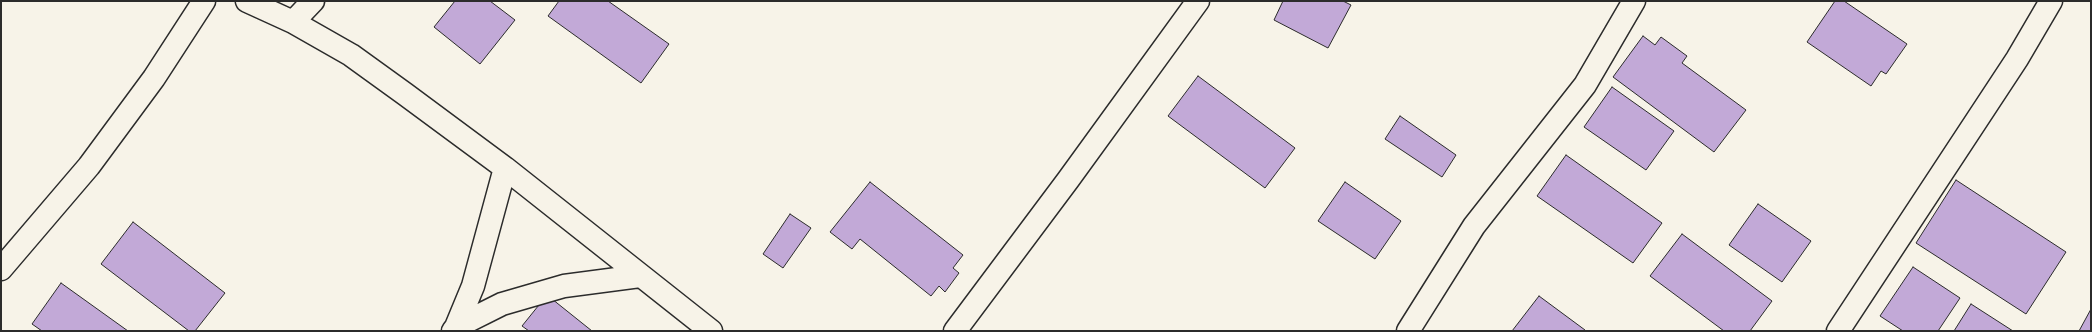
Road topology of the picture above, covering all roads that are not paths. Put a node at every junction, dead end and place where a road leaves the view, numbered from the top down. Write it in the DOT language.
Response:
graph roads {
  1 [pos="204,1"];
  2 [pos="247,1"];
  3 [pos="313,1"];
  4 [pos="1198,1"];
  5 [pos="1634,1"];
  6 [pos="2051,1"];
  7 [pos="293,22"];
  8 [pos="505,168"];
  9 [pos="1,269"];
  10 [pos="640,276"];
  11 [pos="455,329"];
  12 [pos="711,331"];
  13 [pos="955,331"];
  14 [pos="1408,331"];
  15 [pos="1838,331"];
  1 -- 9 [label="street"];
  2 -- 7 [label="street"];
  3 -- 7 [label="street"];
  4 -- 13 [label="street"];
  5 -- 14 [label="street"];
  6 -- 15 [label="street"];
  7 -- 8 [label="street"];
  8 -- 10 [label="street"];
  8 -- 11 [label="street"];
  10 -- 11 [label="street"];
  10 -- 12 [label="street"];
}
